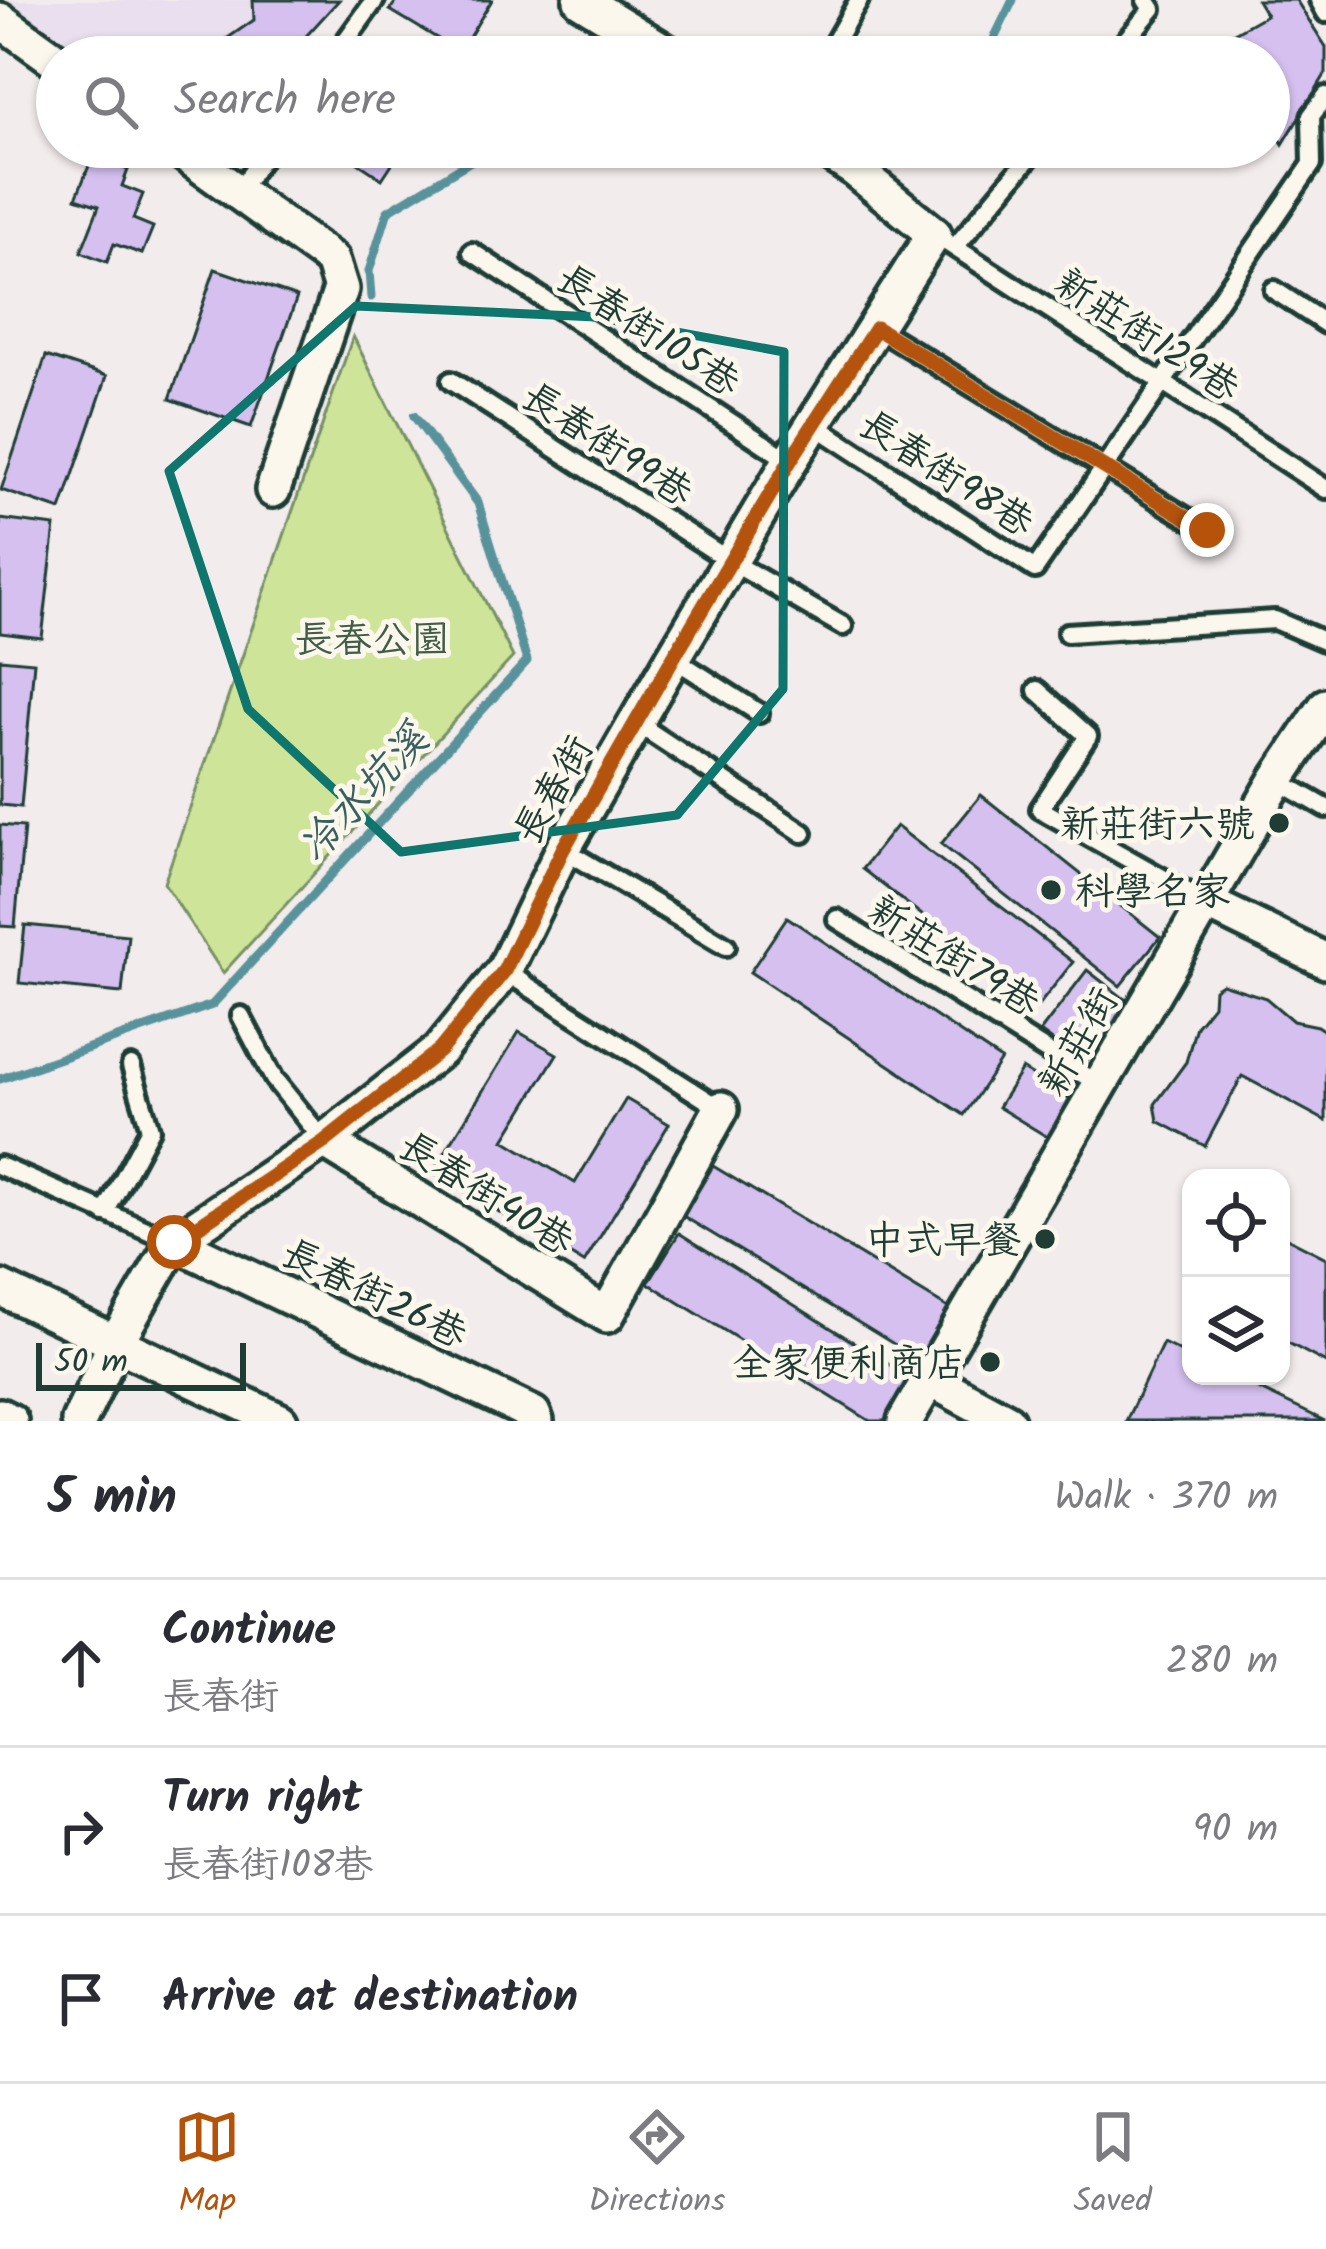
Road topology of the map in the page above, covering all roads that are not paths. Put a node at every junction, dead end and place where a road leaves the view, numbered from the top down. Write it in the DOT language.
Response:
graph roads {
  1 [pos="375,0"];
  2 [pos="581,0"];
  3 [pos="859,0"];
  4 [pos="1146,0"];
  5 [pos="1319,0"];
  6 [pos="1326,13"];
  7 [pos="3,33"];
  8 [pos="349,36"];
  9 [pos="640,36"];
  10 [pos="838,36"];
  11 [pos="1130,36"];
  12 [pos="36,50"];
  13 [pos="1326,96"];
  14 [pos="205,168"];
  15 [pos="255,168"];
  16 [pos="852,168"];
  17 [pos="1017,168"];
  18 [pos="1319,169"];
  19 [pos="238,192"];
  20 [pos="944,241"];
  21 [pos="472,252"];
  22 [pos="1274,290"];
  23 [pos="1326,324"];
  24 [pos="876,328"];
  25 [pos="451,381"];
  26 [pos="1163,383"];
  27 [pos="814,424"];
  28 [pos="790,461"];
  29 [pos="1105,467"];
  30 [pos="1326,489"];
  31 [pos="273,490"];
  32 [pos="1207,530"];
  33 [pos="730,561"];
  34 [pos="843,626"];
  35 [pos="1067,633"];
  36 [pos="1326,642"];
  37 [pos="673,658"];
  38 [pos="1037,690"];
  39 [pos="1326,706"];
  40 [pos="759,713"];
  41 [pos="638,724"];
  42 [pos="1277,780"];
  43 [pos="1326,808"];
  44 [pos="803,833"];
  45 [pos="563,849"];
  46 [pos="1207,903"];
  47 [pos="836,919"];
  48 [pos="726,946"];
  49 [pos="1326,961"];
  50 [pos="504,971"];
  51 [pos="241,1016"];
  52 [pos="130,1066"];
  53 [pos="1100,1085"];
  54 [pos="721,1109"];
  55 [pos="324,1142"];
  56 [pos="0,1166"];
  57 [pos="105,1214"];
  58 [pos="174,1242"];
  59 [pos="0,1288"];
  60 [pos="115,1343"];
  61 [pos="928,1378"];
  62 [pos="0,1416"];
  63 [pos="10,1421"];
  64 [pos="79,1421"];
  65 [pos="280,1421"];
  66 [pos="536,1421"];
  67 [pos="905,1421"];
  68 [pos="1007,1421"];
  1 -- 8 [label="lane"];
  2 -- 9 [label="street"];
  3 -- 10 [label="lane"];
  4 -- 11 [label="lane"];
  5 -- 6 [label="lane"];
  7 -- 12 [label="street"];
  13 -- 18 [label="lane"];
  14 -- 19 [label="street"];
  15 -- 19 [label="lane"];
  16 -- 20 [label="street"];
  17 -- 20 [label="lane"];
  18 -- 26 [label="lane, 長春街98巷"];
  19 -- 31 [label="street"];
  20 -- 24 [label="street, 長春街"];
  20 -- 26 [label="lane, 新莊街129巷"];
  21 -- 28 [label="lane, 長春街105巷"];
  22 -- 23 [label="lane"];
  24 -- 27 [label="street, 長春街"];
  24 -- 29 [label="lane"];
  25 -- 33 [label="lane, 長春街99巷"];
  26 -- 29 [label="lane, 長春街98巷"];
  26 -- 30 [label="lane, 新莊街129巷"];
  27 -- 28 [label="street, 長春街"];
  27 -- 29 [label="lane, 長春街98巷"];
  28 -- 33 [label="street, 長春街"];
  29 -- 32 [label="lane"];
  33 -- 34 [label="lane, 長春街99巷"];
  33 -- 37 [label="street, 長春街"];
  35 -- 36 [label="lane"];
  37 -- 40 [label="lane"];
  37 -- 41 [label="street, 長春街"];
  38 -- 46 [label="lane"];
  39 -- 42 [label="street, 新莊街"];
  41 -- 44 [label="lane"];
  41 -- 45 [label="street, 長春街"];
  42 -- 43 [label="lane"];
  42 -- 46 [label="street, 新莊街"];
  45 -- 48 [label="lane"];
  45 -- 50 [label="street, 長春街"];
  46 -- 49 [label="street"];
  46 -- 53 [label="street, 新莊街"];
  47 -- 53 [label="lane, 新莊街79巷"];
  50 -- 54 [label="lane"];
  50 -- 55 [label="street, 長春街"];
  51 -- 55 [label="lane"];
  52 -- 57 [label="lane"];
  53 -- 61 [label="street, 新莊街"];
  54 -- 55 [label="street, 長春街40巷"];
  55 -- 58 [label="street, 長春街"];
  56 -- 57 [label="lane"];
  57 -- 58 [label="lane"];
  58 -- 60 [label="street, 長春街"];
  58 -- 66 [label="street, 長春街26巷"];
  59 -- 60 [label="street"];
  60 -- 64 [label="street, 長春街"];
  60 -- 65 [label="street"];
  61 -- 67 [label="street, 新莊街"];
  61 -- 68 [label="street"];
  62 -- 63 [label="street"];
}
